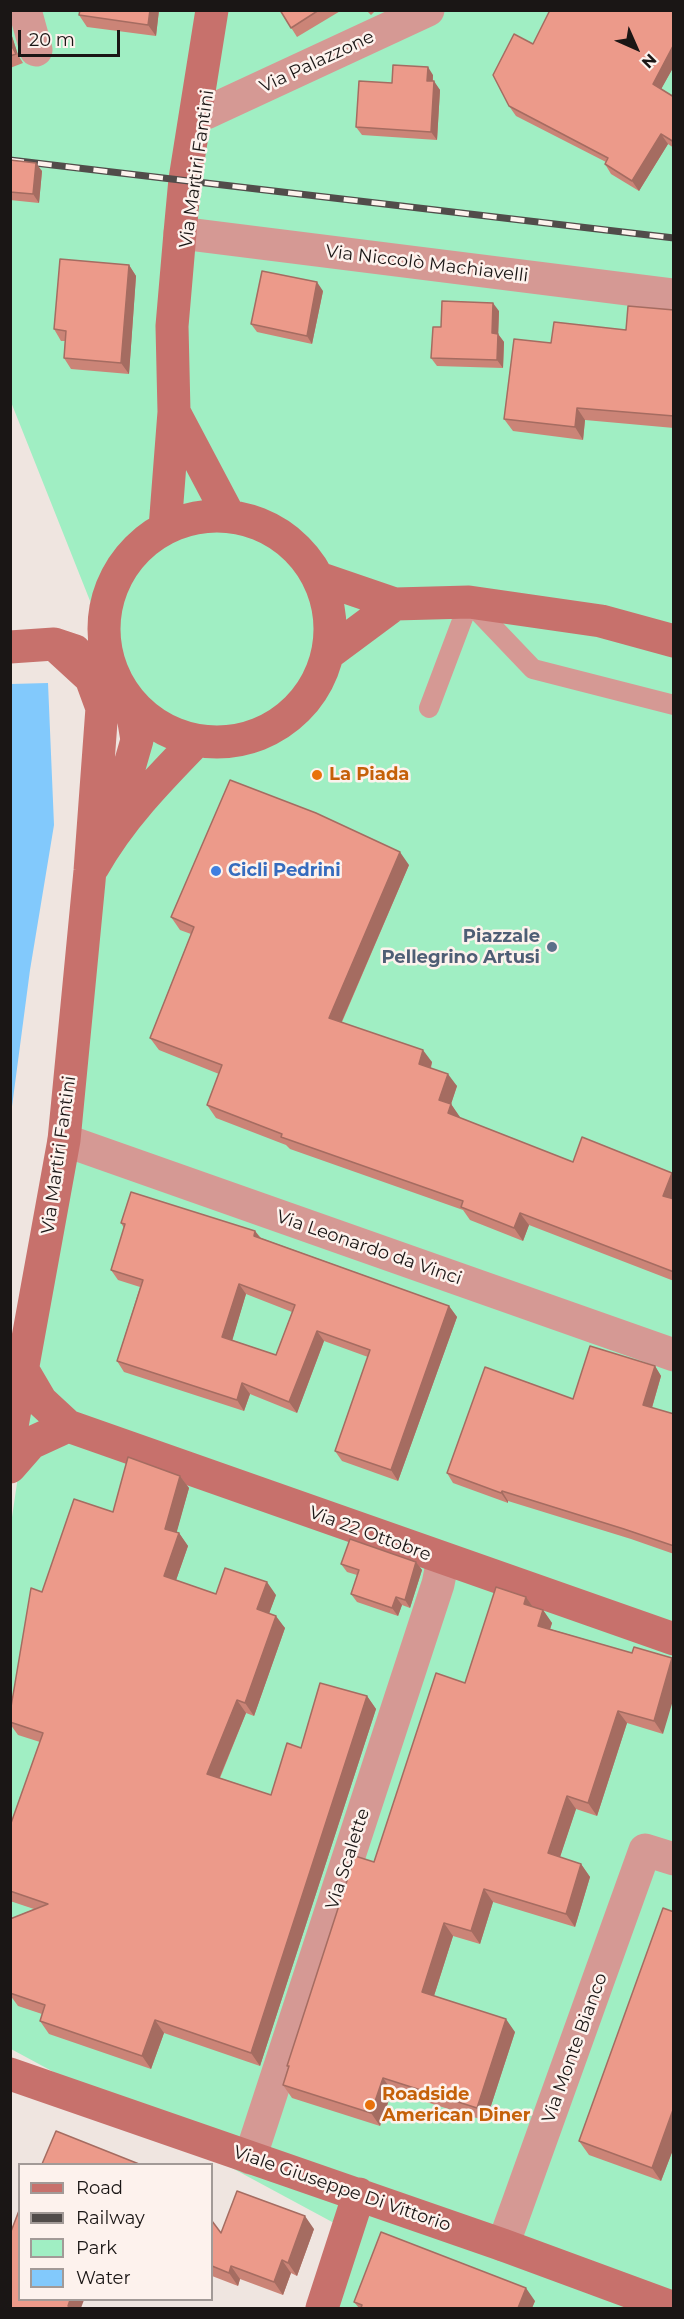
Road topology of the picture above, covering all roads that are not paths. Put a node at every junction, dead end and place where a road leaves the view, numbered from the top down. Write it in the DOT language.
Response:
graph roads {
  1 [pos="25,10"];
  2 [pos="212,10"];
  3 [pos="217,10"];
  4 [pos="428,10"];
  5 [pos="36,50"];
  6 [pos="206,113"];
  7 [pos="184,233"];
  8 [pos="674,295"];
  9 [pos="174,412"];
  10 [pos="229,516"];
  11 [pos="165,528"];
  12 [pos="319,578"];
  13 [pos="469,602"];
  14 [pos="395,604"];
  15 [pos="105,612"];
  16 [pos="674,640"];
  17 [pos="54,644"];
  18 [pos="10,647"];
  19 [pos="328,652"];
  20 [pos="108,663"];
  21 [pos="131,704"];
  22 [pos="674,705"];
  23 [pos="429,708"];
  24 [pos="196,741"];
  25 [pos="108,839"];
  26 [pos="90,871"];
  27 [pos="64,1140"];
  28 [pos="674,1355"];
  29 [pos="24,1372"];
  30 [pos="68,1426"];
  31 [pos="10,1437"];
  32 [pos="10,1467"];
  33 [pos="443,1560"];
  34 [pos="674,1639"];
  35 [pos="659,1855"];
  36 [pos="10,2074"];
  37 [pos="250,2158"];
  38 [pos="359,2194"];
  39 [pos="503,2245"];
  40 [pos="322,2308"];
  41 [pos="674,2308"];
  1 -- 5 [label="street"];
  2 -- 7 [label="street, Via Martiri Fantini"];
  3 -- 6 [label="street, Via Martiri Fantini"];
  4 -- 6 [label="street, Via Palazzone"];
  6 -- 7 [label="street, Via Martiri Fantini"];
  7 -- 8 [label="street, Via Niccolò Machiavelli"];
  7 -- 9 [label="street, Via Martiri Fantini"];
  9 -- 10 [label="street"];
  9 -- 11 [label="street, Via Martiri Fantini"];
  10 -- 11 [label="street"];
  10 -- 12 [label="street"];
  11 -- 15 [label="street"];
  12 -- 14 [label="street"];
  12 -- 19 [label="street"];
  13 -- 14 [label="street"];
  13 -- 16 [label="street"];
  13 -- 22 [label="lane"];
  13 -- 23 [label="lane"];
  14 -- 19 [label="street"];
  15 -- 17 [label="street"];
  15 -- 20 [label="street"];
  17 -- 18 [label="street"];
  17 -- 20 [label="street"];
  17 -- 26 [label="street"];
  19 -- 24 [label="street"];
  20 -- 21 [label="street"];
  21 -- 24 [label="street"];
  21 -- 25 [label="street"];
  24 -- 25 [label="street"];
  25 -- 26 [label="street, Via Martiri Fantini"];
  26 -- 27 [label="street, Via Martiri Fantini"];
  27 -- 28 [label="street, Via Leonardo da Vinci"];
  27 -- 29 [label="street, Via Martiri Fantini"];
  29 -- 30 [label="street, Via 22 Ottobre"];
  29 -- 31 [label="street, Via Martiri Fantini"];
  30 -- 32 [label="street"];
  30 -- 33 [label="street, Via 22 Ottobre"];
  33 -- 34 [label="street, Via 22 Ottobre"];
  33 -- 37 [label="street, Via Scalette"];
  35 -- 39 [label="street, Via Monte Bianco"];
  36 -- 37 [label="street, Viale Giuseppe Di Vittorio"];
  37 -- 38 [label="street, Viale Giuseppe Di Vittorio"];
  38 -- 39 [label="street, Viale Giuseppe Di Vittorio"];
  38 -- 40 [label="street"];
  39 -- 41 [label="street, Viale Giuseppe Di Vittorio"];
}
